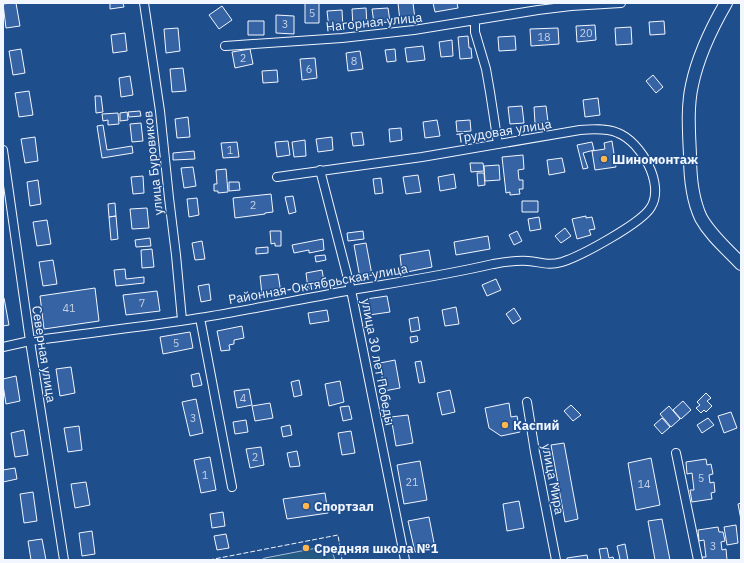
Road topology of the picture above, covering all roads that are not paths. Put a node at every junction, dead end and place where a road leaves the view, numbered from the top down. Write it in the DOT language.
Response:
graph roads {
  1 [pos="144,3"];
  2 [pos="620,3"];
  3 [pos="724,3"];
  4 [pos="475,20"];
  5 [pos="225,46"];
  6 [pos="498,144"];
  7 [pos="3,150"];
  8 [pos="320,170"];
  9 [pos="277,177"];
  10 [pos="629,226"];
  11 [pos="741,264"];
  12 [pos="352,290"];
  13 [pos="200,318"];
  14 [pos="182,320"];
  15 [pos="30,341"];
  16 [pos="3,347"];
  17 [pos="527,402"];
  18 [pos="676,453"];
  19 [pos="232,487"];
  20 [pos="64,560"];
  21 [pos="405,560"];
  22 [pos="556,560"];
  23 [pos="698,560"];
  1 -- 14 [label="street, улица Буровиков"];
  2 -- 4 [label="street, Нагорная улица"];
  3 -- 11 [label="main road"];
  4 -- 5 [label="street, Нагорная улица"];
  4 -- 6 [label="street"];
  6 -- 8 [label="street, Трудовая улица"];
  6 -- 10 [label="street, Трудовая улица"];
  7 -- 15 [label="street, Северная улица"];
  8 -- 9 [label="street, Трудовая улица"];
  8 -- 12 [label="street, улица 30 лет Победы"];
  10 -- 12 [label="street, Районная-Октябрьская улица"];
  12 -- 13 [label="street, Районная-Октябрьская улица"];
  12 -- 21 [label="street, улица 30 лет Победы"];
  13 -- 14 [label="street, Районная-Октябрьская улица"];
  13 -- 19 [label="street"];
  14 -- 15 [label="street, Районная-Октябрьская улица"];
  15 -- 16 [label="street, Районная-Октябрьская улица"];
  15 -- 20 [label="street, Северная улица"];
  17 -- 22 [label="street, улица Мира"];
  18 -- 23 [label="street"];
}
